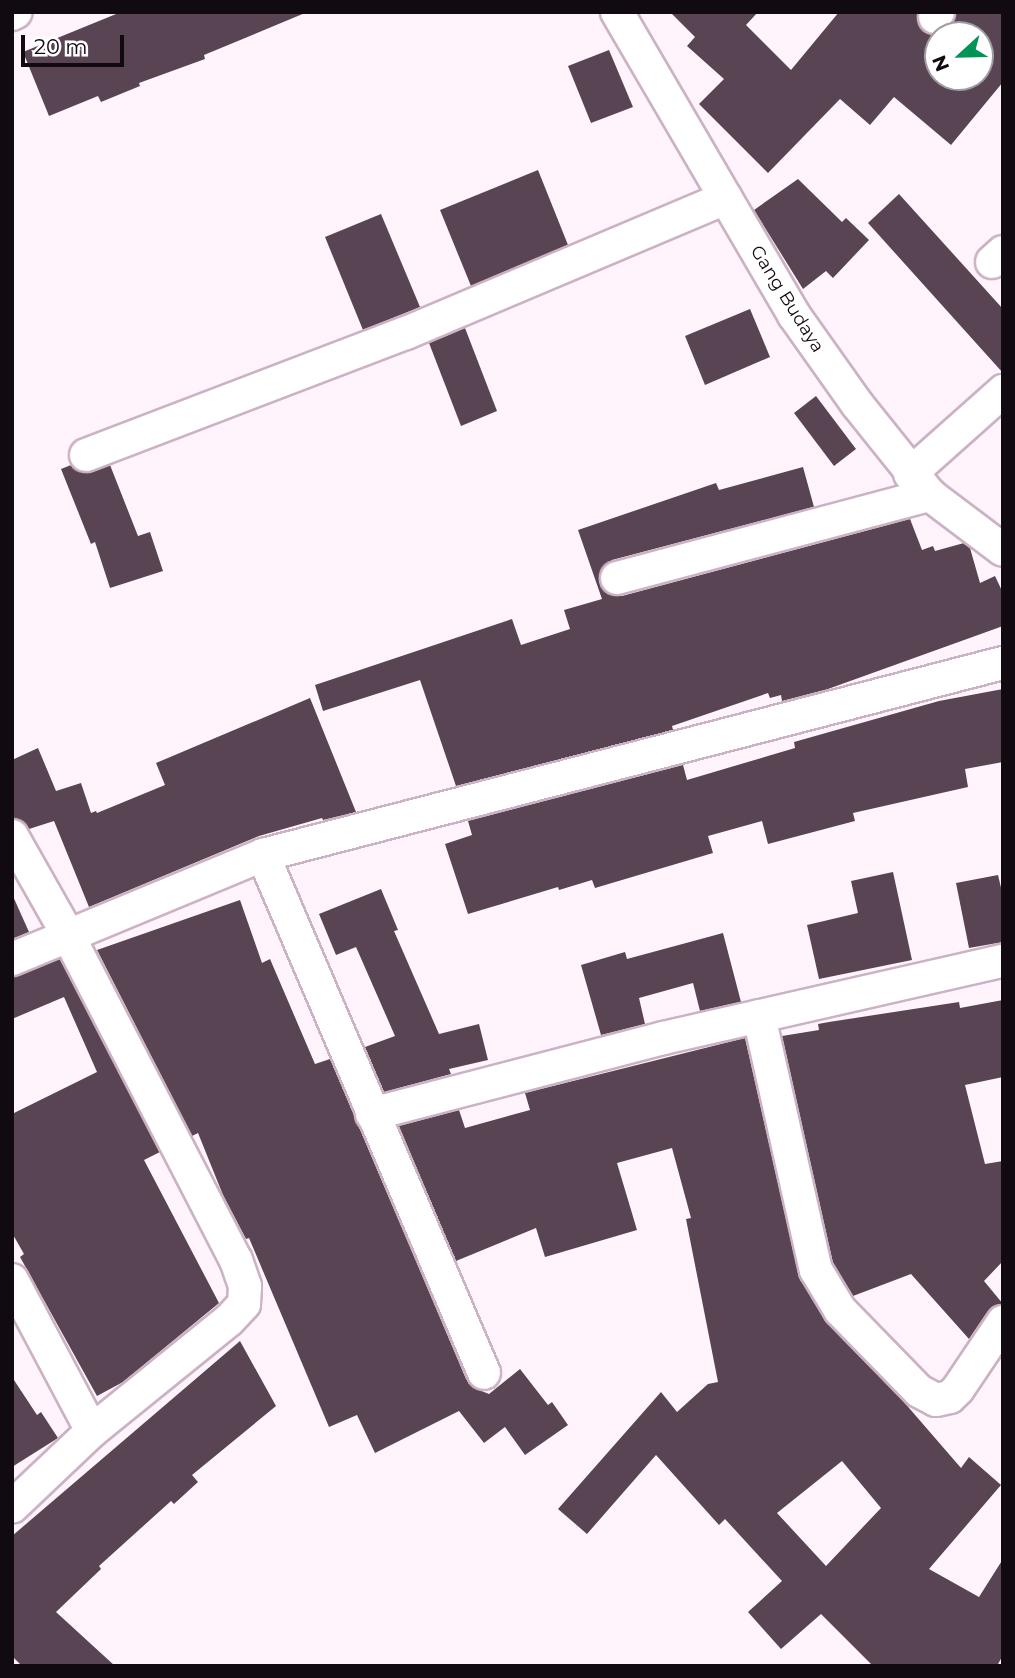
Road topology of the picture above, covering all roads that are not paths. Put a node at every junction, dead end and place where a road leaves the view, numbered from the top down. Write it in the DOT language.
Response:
graph roads {
  1 [pos="617,12"];
  2 [pos="726,198"];
  3 [pos="1003,391"];
  4 [pos="86,455"];
  5 [pos="920,484"];
  6 [pos="1003,550"];
  7 [pos="617,578"];
  8 [pos="1003,663"];
  9 [pos="12,836"];
  10 [pos="262,855"];
  11 [pos="68,935"];
  12 [pos="12,959"];
  13 [pos="1003,961"];
  14 [pos="759,1017"];
  15 [pos="372,1114"];
  16 [pos="12,1280"];
  17 [pos="1003,1322"];
  18 [pos="484,1373"];
  19 [pos="92,1431"];
  20 [pos="12,1507"];
  1 -- 2 [label="street, Gang Budaya"];
  2 -- 4 [label="street"];
  2 -- 5 [label="street, Gang Budaya"];
  3 -- 5 [label="street"];
  5 -- 6 [label="street, Gang Budaya"];
  5 -- 7 [label="street"];
  8 -- 10 [label="street"];
  9 -- 11 [label="street"];
  10 -- 11 [label="street"];
  10 -- 15 [label="street"];
  11 -- 12 [label="street"];
  11 -- 19 [label="street"];
  13 -- 14 [label="street"];
  14 -- 15 [label="street"];
  14 -- 17 [label="street"];
  15 -- 18 [label="street"];
  16 -- 19 [label="street"];
  19 -- 20 [label="street"];
}
